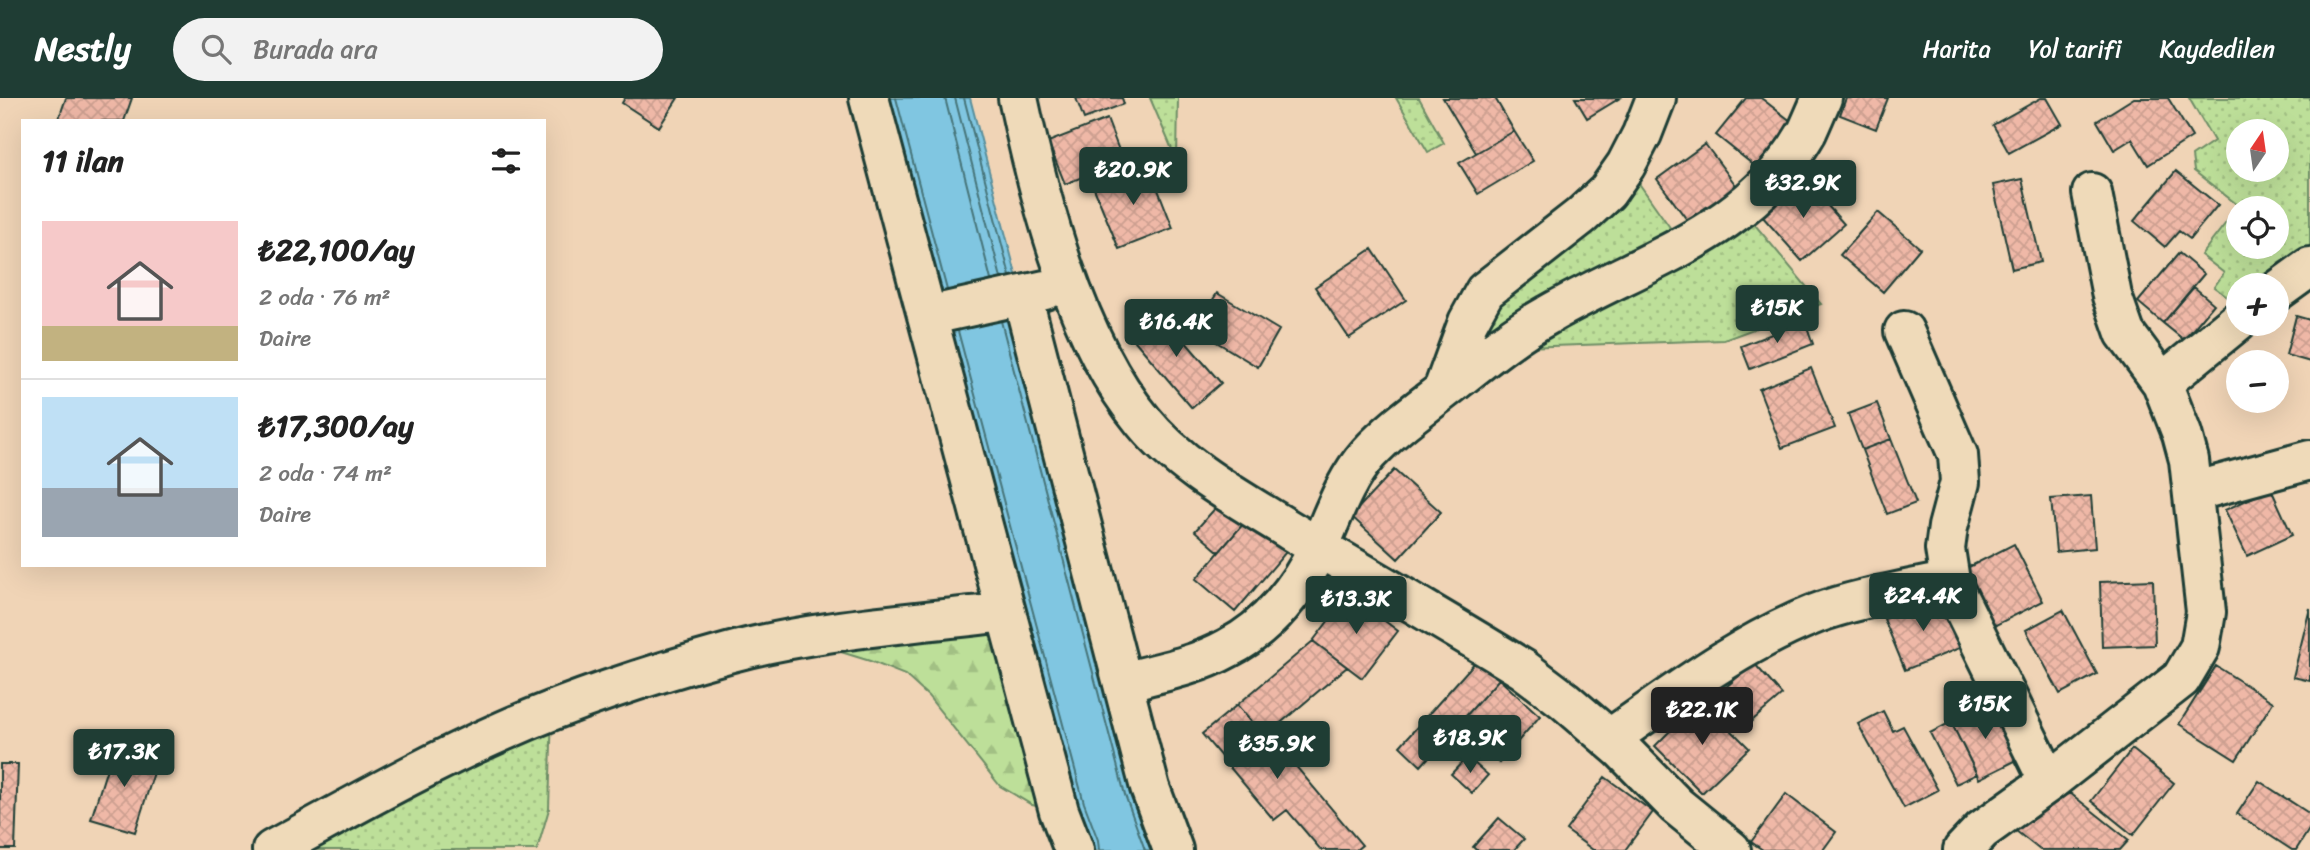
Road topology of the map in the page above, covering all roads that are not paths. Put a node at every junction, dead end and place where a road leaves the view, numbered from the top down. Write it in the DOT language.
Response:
graph roads {
  1 [pos="869,98"];
  2 [pos="1018,98"];
  3 [pos="1656,98"];
  4 [pos="1822,98"];
  5 [pos="2092,193"];
  6 [pos="2310,267"];
  7 [pos="2289,282"];
  8 [pos="1071,284"];
  9 [pos="1011,298"];
  10 [pos="938,313"];
  11 [pos="1904,331"];
  12 [pos="2226,331"];
  13 [pos="2162,383"];
  14 [pos="1443,390"];
  15 [pos="2310,460"];
  16 [pos="2193,492"];
  17 [pos="1319,547"];
  18 [pos="1951,581"];
  19 [pos="1006,612"];
  20 [pos="1123,682"];
  21 [pos="1609,739"];
  22 [pos="2049,782"];
  23 [pos="272,850"];
  24 [pos="1074,850"];
  25 [pos="1172,850"];
  26 [pos="1731,850"];
  27 [pos="1963,850"];
  1 -- 10 [label="street"];
  2 -- 8 [label="street"];
  3 -- 14 [label="street"];
  4 -- 14 [label="street"];
  5 -- 13 [label="street"];
  6 -- 7 [label="street"];
  8 -- 9 [label="street"];
  8 -- 17 [label="street"];
  9 -- 10 [label="street"];
  9 -- 20 [label="street"];
  10 -- 19 [label="street"];
  11 -- 18 [label="street"];
  12 -- 13 [label="street"];
  13 -- 16 [label="street"];
  14 -- 17 [label="street"];
  15 -- 16 [label="street"];
  16 -- 22 [label="street"];
  17 -- 20 [label="street"];
  17 -- 21 [label="street"];
  18 -- 21 [label="street"];
  18 -- 22 [label="street"];
  19 -- 23 [label="street"];
  19 -- 24 [label="street"];
  20 -- 25 [label="street"];
  21 -- 26 [label="street"];
  22 -- 27 [label="street"];
}
